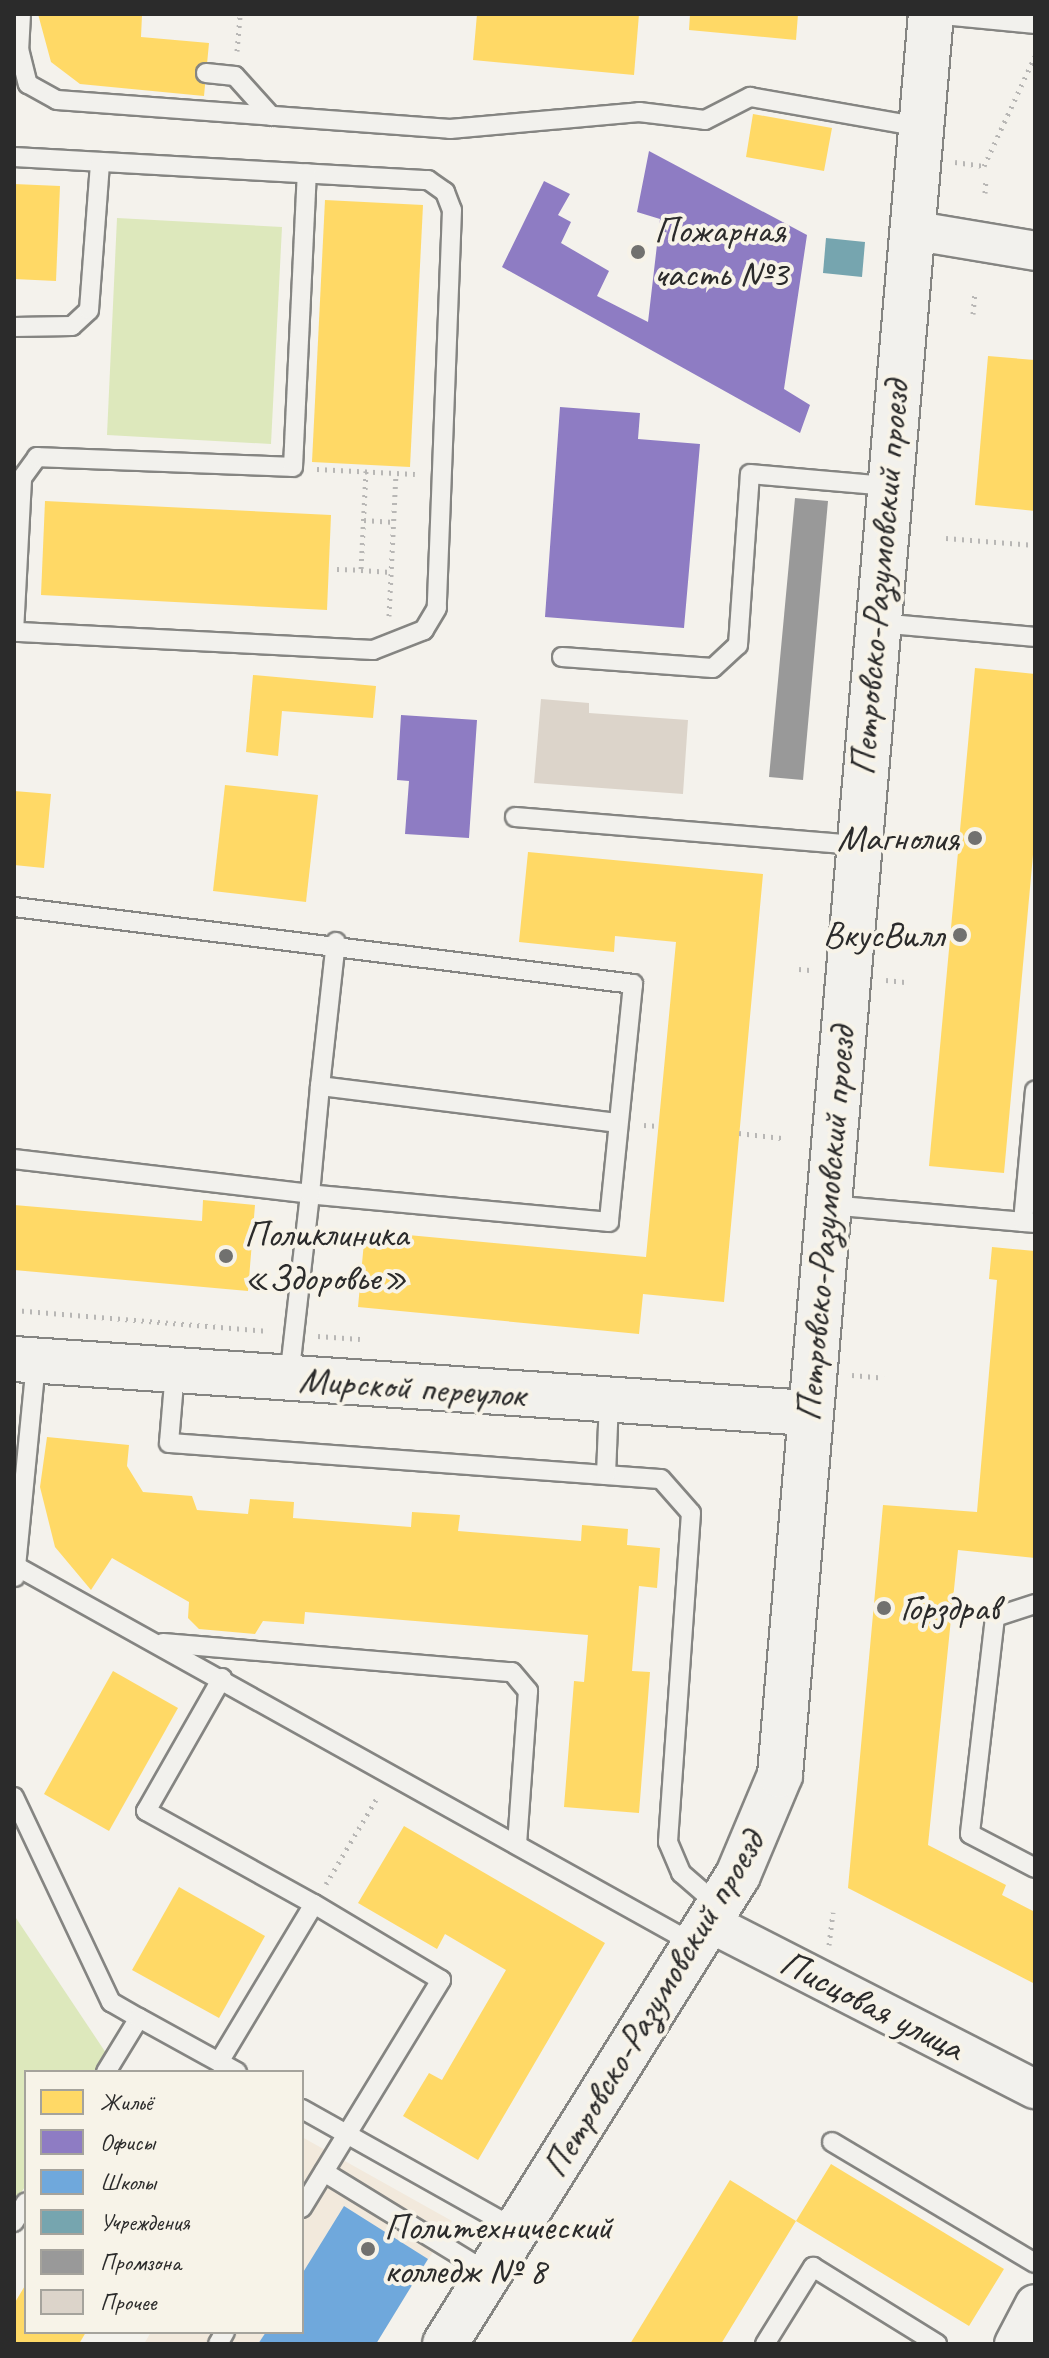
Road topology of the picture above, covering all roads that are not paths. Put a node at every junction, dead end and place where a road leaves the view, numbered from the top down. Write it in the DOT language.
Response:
graph roads {
  1 [pos="21,14"];
  2 [pos="931,14"];
  3 [pos="1035,24"];
  4 [pos="206,73"];
  5 [pos="271,116"];
  6 [pos="921,127"];
  7 [pos="14,157"];
  8 [pos="100,162"];
  9 [pos="307,173"];
  10 [pos="910,230"];
  11 [pos="1035,251"];
  12 [pos="14,327"];
  13 [pos="888,486"];
  14 [pos="876,622"];
  15 [pos="14,632"];
  16 [pos="1035,637"];
  17 [pos="562,657"];
  18 [pos="515,817"];
  19 [pos="856,845"];
  20 [pos="14,907"];
  21 [pos="336,942"];
  22 [pos="320,1086"];
  23 [pos="1035,1091"];
  24 [pos="618,1123"];
  25 [pos="14,1159"];
  26 [pos="310,1194"];
  27 [pos="826,1205"];
  28 [pos="1029,1222"];
  29 [pos="25,1360"];
  30 [pos="175,1370"];
  31 [pos="289,1379"];
  32 [pos="609,1399"];
  33 [pos="809,1413"];
  34 [pos="606,1475"];
  35 [pos="16,1571"];
  36 [pos="1035,1604"];
  37 [pos="156,1642"];
  38 [pos="222,1678"];
  39 [pos="14,1797"];
  40 [pos="517,1845"];
  41 [pos="1035,1868"];
  42 [pos="314,1904"];
  43 [pos="707,1924"];
  44 [pos="139,2018"];
  45 [pos="219,2062"];
  46 [pos="107,2070"];
  47 [pos="233,2070"];
  48 [pos="1035,2089"];
  49 [pos="304,2110"];
  50 [pos="347,2134"];
  51 [pos="832,2142"];
  52 [pos="324,2172"];
  53 [pos="304,2205"];
  54 [pos="516,2229"];
  55 [pos="1035,2263"];
  56 [pos="489,2273"];
  57 [pos="1035,2304"];
  58 [pos="445,2344"];
  59 [pos="765,2344"];
  60 [pos="937,2344"];
  61 [pos="1014,2344"];
  1 -- 5 [label="lane"];
  2 -- 3 [label="lane"];
  2 -- 6 [label="street, Петровско-Разумовский проезд"];
  4 -- 5 [label="lane"];
  5 -- 6 [label="lane"];
  6 -- 10 [label="street, Петровско-Разумовский проезд"];
  7 -- 8 [label="lane"];
  8 -- 9 [label="lane"];
  8 -- 12 [label="lane"];
  9 -- 15 [label="lane"];
  9 -- 15 [label="lane"];
  10 -- 11 [label="street"];
  10 -- 13 [label="street, Петровско-Разумовский проезд"];
  13 -- 14 [label="street, Петровско-Разумовский проезд"];
  13 -- 17 [label="lane"];
  14 -- 16 [label="lane"];
  14 -- 19 [label="street, Петровско-Разумовский проезд"];
  18 -- 19 [label="lane"];
  19 -- 27 [label="street, Петровско-Разумовский проезд"];
  20 -- 21 [label="lane"];
  21 -- 22 [label="lane"];
  21 -- 24 [label="lane"];
  22 -- 24 [label="lane"];
  22 -- 26 [label="lane"];
  23 -- 28 [label="lane"];
  24 -- 26 [label="lane"];
  25 -- 26 [label="lane"];
  26 -- 31 [label="lane"];
  27 -- 28 [label="lane"];
  27 -- 33 [label="street, Петровско-Разумовский проезд"];
  29 -- 30 [label="street, Мирской переулок"];
  29 -- 35 [label="lane"];
  30 -- 31 [label="street, Мирской переулок"];
  30 -- 34 [label="lane"];
  31 -- 32 [label="street, Мирской переулок"];
  32 -- 33 [label="street, Мирской переулок"];
  32 -- 34 [label="lane"];
  33 -- 43 [label="street, Петровско-Разумовский проезд"];
  34 -- 43 [label="lane"];
  35 -- 37 [label="lane"];
  36 -- 41 [label="lane"];
  37 -- 38 [label="lane"];
  37 -- 40 [label="lane"];
  38 -- 40 [label="lane"];
  38 -- 42 [label="lane"];
  39 -- 44 [label="lane"];
  40 -- 43 [label="lane"];
  42 -- 45 [label="lane"];
  42 -- 50 [label="lane"];
  43 -- 48 [label="street, Писцовая улица"];
  43 -- 54 [label="street, Петровско-Разумовский проезд"];
  44 -- 45 [label="lane"];
  44 -- 46 [label="lane"];
  45 -- 47 [label="lane"];
  49 -- 50 [label="lane"];
  50 -- 52 [label="lane"];
  50 -- 54 [label="lane"];
  51 -- 55 [label="lane"];
  52 -- 53 [label="lane"];
  52 -- 56 [label="lane"];
  54 -- 56 [label="street, Петровско-Разумовский проезд"];
  56 -- 58 [label="street, Петровско-Разумовский проезд"];
  57 -- 61 [label="street"];
  59 -- 60 [label="lane"];
}
